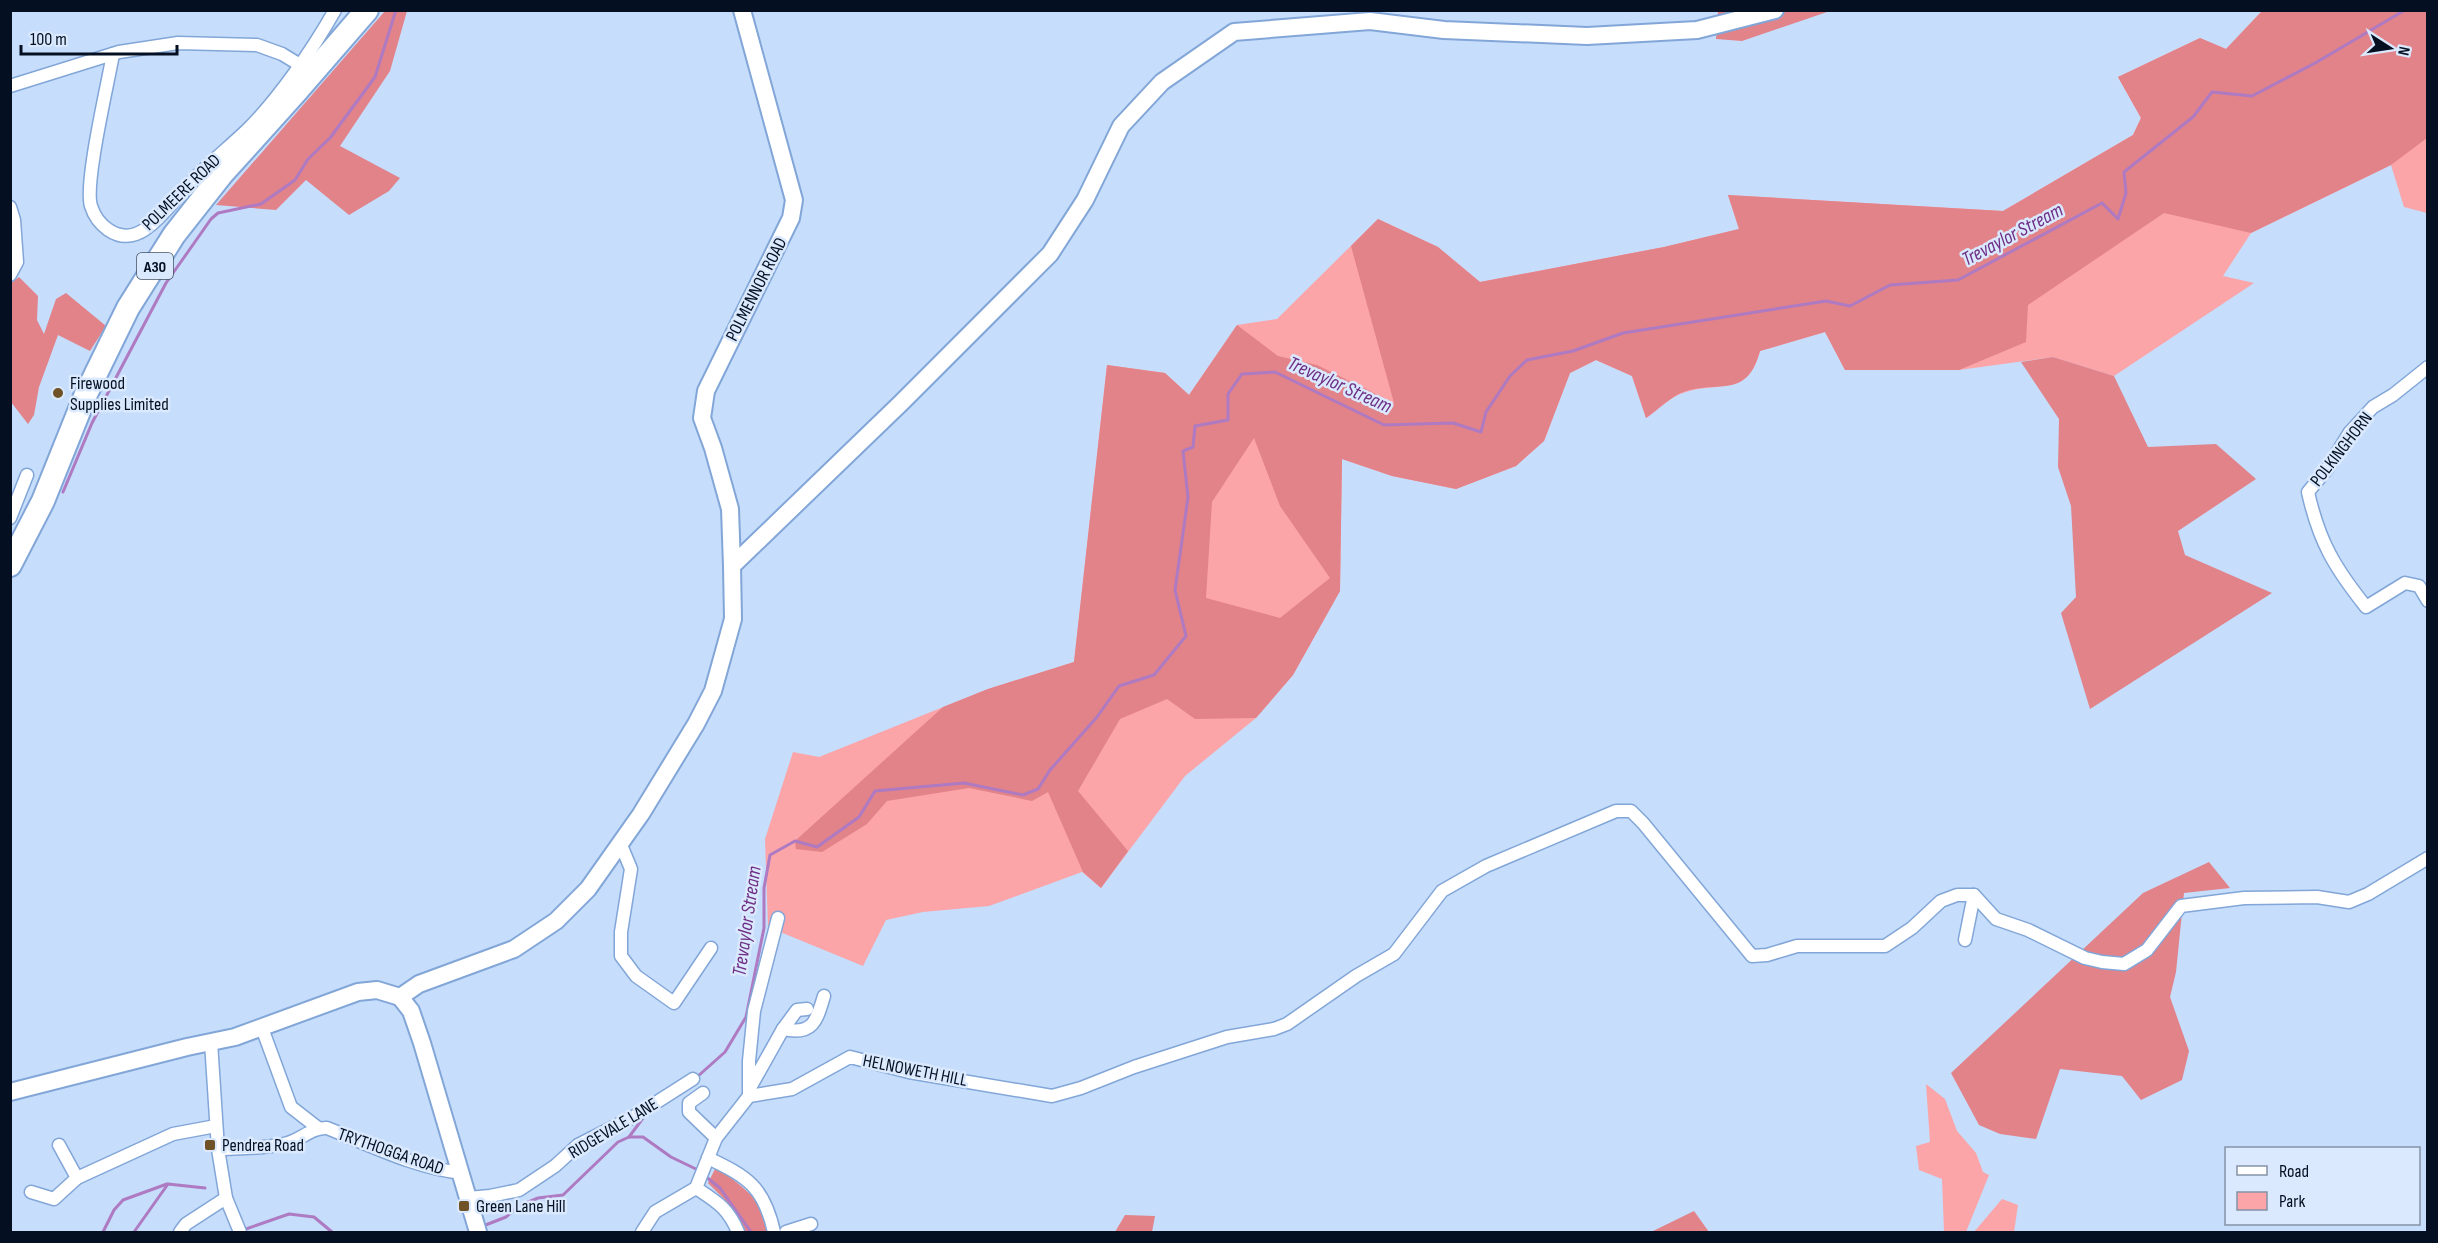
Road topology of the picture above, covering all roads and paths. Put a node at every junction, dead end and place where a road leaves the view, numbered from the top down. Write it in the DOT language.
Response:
graph roads {
  1 [pos="335,10"];
  2 [pos="367,10"];
  3 [pos="742,10"];
  4 [pos="1775,10"];
  5 [pos="113,54"];
  6 [pos="300,65"];
  7 [pos="10,86"];
  8 [pos="10,207"];
  9 [pos="10,275"];
  10 [pos="2427,367"];
  11 [pos="27,475"];
  12 [pos="10,518"];
  13 [pos="10,565"];
  14 [pos="732,566"];
  15 [pos="2427,602"];
  16 [pos="621,845"];
  17 [pos="2427,858"];
  18 [pos="1974,895"];
  19 [pos="778,918"];
  20 [pos="1965,940"];
  21 [pos="711,948"];
  22 [pos="824,996"];
  23 [pos="400,997"];
  24 [pos="807,1009"];
  25 [pos="262,1028"];
  26 [pos="783,1029"];
  27 [pos="211,1042"];
  28 [pos="693,1079"];
  29 [pos="10,1092"];
  30 [pos="750,1092"];
  31 [pos="703,1093"];
  32 [pos="216,1126"];
  33 [pos="318,1128"];
  34 [pos="716,1138"];
  35 [pos="59,1146"];
  36 [pos="218,1149"];
  37 [pos="706,1163"];
  38 [pos="462,1173"];
  39 [pos="77,1178"];
  40 [pos="697,1186"];
  41 [pos="31,1192"];
  42 [pos="226,1198"];
  43 [pos="468,1198"];
  44 [pos="475,1224"];
  45 [pos="811,1224"];
  46 [pos="180,1233"];
  47 [pos="240,1233"];
  48 [pos="642,1233"];
  49 [pos="738,1233"];
  50 [pos="774,1233"];
  51 [pos="786,1233"];
  1 -- 6 [label="street, POLMEERE ROAD"];
  2 -- 13 [label="highway, A30"];
  3 -- 14 [label="street, POLMENNOR ROAD"];
  4 -- 14 [label="street"];
  5 -- 6 [label="street"];
  5 -- 6 [label="street, POLMEERE ROAD"];
  5 -- 7 [label="street"];
  8 -- 9 [label="street"];
  10 -- 15 [label="street, POLKINGHORN"];
  11 -- 12 [label="street"];
  14 -- 16 [label="street, POLMENNOR ROAD"];
  16 -- 21 [label="street"];
  16 -- 23 [label="street, POLMENNOR ROAD"];
  17 -- 18 [label="street"];
  18 -- 20 [label="street"];
  18 -- 30 [label="street, HELNOWETH HILL"];
  19 -- 30 [label="street"];
  22 -- 26 [label="street"];
  23 -- 25 [label="street"];
  23 -- 38 [label="street"];
  24 -- 26 [label="street"];
  25 -- 27 [label="street"];
  25 -- 33 [label="street"];
  26 -- 30 [label="street"];
  27 -- 29 [label="street"];
  27 -- 32 [label="street"];
  28 -- 43 [label="street, RIDGEVALE LANE"];
  30 -- 34 [label="street"];
  31 -- 34 [label="street"];
  32 -- 36 [label="street"];
  32 -- 39 [label="street"];
  33 -- 36 [label="street, TRYTHOGGA ROAD"];
  33 -- 38 [label="street, TRYTHOGGA ROAD"];
  34 -- 37 [label="street"];
  35 -- 39 [label="street"];
  36 -- 42 [label="street"];
  37 -- 40 [label="street"];
  37 -- 50 [label="street"];
  38 -- 43 [label="street"];
  39 -- 41 [label="street"];
  40 -- 48 [label="street"];
  40 -- 49 [label="street"];
  42 -- 46 [label="street"];
  42 -- 47 [label="street"];
  43 -- 44 [label="street"];
  45 -- 51 [label="street"];
}
